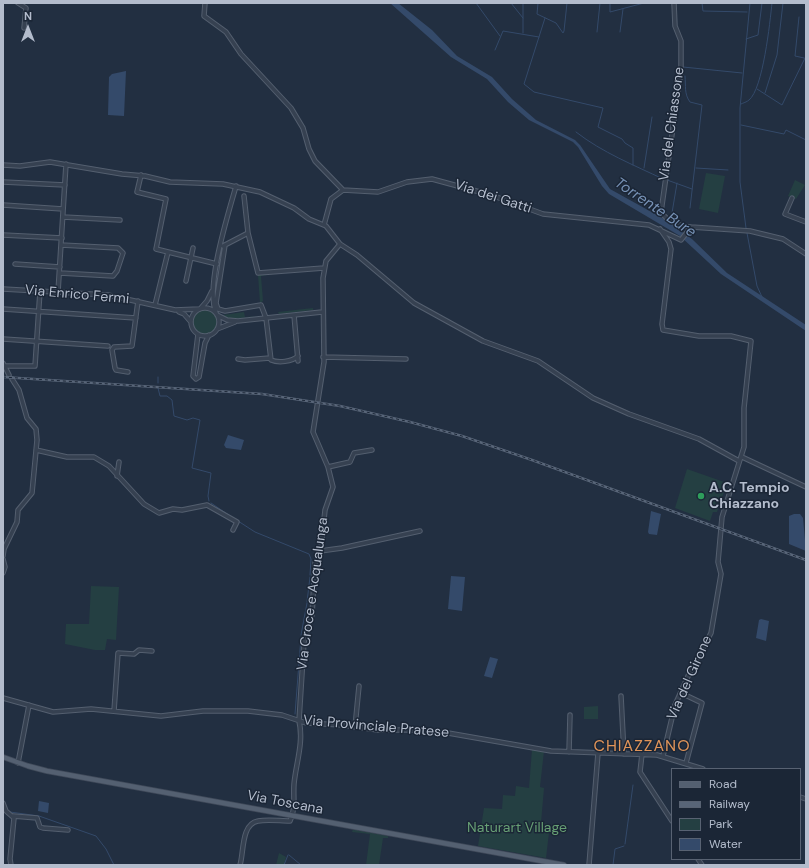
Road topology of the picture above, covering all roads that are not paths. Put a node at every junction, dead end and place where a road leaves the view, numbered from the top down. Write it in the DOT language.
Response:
graph roads {
  1 [pos="18,3"];
  2 [pos="205,3"];
  3 [pos="674,3"];
  4 [pos="24,28"];
  5 [pos="66,164"];
  6 [pos="3,165"];
  7 [pos="141,175"];
  8 [pos="3,182"];
  9 [pos="65,185"];
  10 [pos="236,186"];
  11 [pos="343,190"];
  12 [pos="244,196"];
  13 [pos="792,198"];
  14 [pos="3,205"];
  15 [pos="64,209"];
  16 [pos="63,217"];
  17 [pos="120,220"];
  18 [pos="806,222"];
  19 [pos="324,224"];
  20 [pos="690,227"];
  21 [pos="660,229"];
  22 [pos="248,233"];
  23 [pos="3,235"];
  24 [pos="62,238"];
  25 [pos="340,244"];
  26 [pos="61,245"];
  27 [pos="225,246"];
  28 [pos="193,248"];
  29 [pos="220,248"];
  30 [pos="168,252"];
  31 [pos="806,254"];
  32 [pos="190,258"];
  33 [pos="15,264"];
  34 [pos="217,264"];
  35 [pos="60,267"];
  36 [pos="324,268"];
  37 [pos="60,273"];
  38 [pos="186,281"];
  39 [pos="3,288"];
  40 [pos="213,289"];
  41 [pos="40,291"];
  42 [pos="58,292"];
  43 [pos="138,301"];
  44 [pos="155,305"];
  45 [pos="3,309"];
  46 [pos="199,309"];
  47 [pos="175,310"];
  48 [pos="38,312"];
  49 [pos="322,312"];
  50 [pos="216,314"];
  51 [pos="294,315"];
  52 [pos="136,318"];
  53 [pos="266,318"];
  54 [pos="238,321"];
  55 [pos="191,322"];
  56 [pos="217,329"];
  57 [pos="198,334"];
  58 [pos="209,335"];
  59 [pos="3,339"];
  60 [pos="36,341"];
  61 [pos="108,346"];
  62 [pos="298,356"];
  63 [pos="323,357"];
  64 [pos="270,358"];
  65 [pos="238,359"];
  66 [pos="406,359"];
  67 [pos="298,361"];
  68 [pos="4,365"];
  69 [pos="128,372"];
  70 [pos="9,375"];
  71 [pos="12,379"];
  72 [pos="36,450"];
  73 [pos="372,450"];
  74 [pos="742,457"];
  75 [pos="739,461"];
  76 [pos="119,462"];
  77 [pos="328,467"];
  78 [pos="118,476"];
  79 [pos="806,487"];
  80 [pos="233,530"];
  81 [pos="420,531"];
  82 [pos="320,551"];
  83 [pos="3,558"];
  84 [pos="3,574"];
  85 [pos="152,651"];
  86 [pos="359,686"];
  87 [pos="681,693"];
  88 [pos="621,696"];
  89 [pos="3,698"];
  90 [pos="29,705"];
  91 [pos="114,711"];
  92 [pos="570,715"];
  93 [pos="299,722"];
  94 [pos="355,727"];
  95 [pos="569,752"];
  96 [pos="598,753"];
  97 [pos="624,754"];
  98 [pos="642,754"];
  99 [pos="20,756"];
  100 [pos="663,756"];
  101 [pos="3,757"];
  102 [pos="11,760"];
  103 [pos="18,763"];
  104 [pos="686,763"];
  105 [pos="700,768"];
  106 [pos="3,803"];
  107 [pos="13,816"];
  108 [pos="292,816"];
  109 [pos="671,818"];
  110 [pos="68,830"];
  111 [pos="11,865"];
  112 [pos="240,865"];
  113 [pos="564,865"];
  114 [pos="589,865"];
  1 -- 4 [label="street"];
  2 -- 11 [label="street"];
  3 -- 20 [label="street, Via del Chiassone"];
  5 -- 6 [label="street"];
  5 -- 7 [label="street"];
  5 -- 9 [label="street"];
  7 -- 10 [label="street"];
  7 -- 30 [label="street"];
  8 -- 9 [label="street"];
  9 -- 15 [label="street"];
  10 -- 19 [label="street"];
  10 -- 29 [label="street"];
  11 -- 19 [label="street"];
  11 -- 21 [label="street, Via dei Gatti"];
  12 -- 22 [label="street"];
  13 -- 18 [label="street"];
  14 -- 15 [label="street"];
  15 -- 16 [label="street"];
  16 -- 17 [label="street"];
  16 -- 24 [label="street"];
  19 -- 25 [label="street"];
  20 -- 21 [label="street, Via dei Gatti"];
  20 -- 31 [label="street"];
  21 -- 74 [label="street, Via del Girone"];
  22 -- 27 [label="street"];
  22 -- 36 [label="street"];
  23 -- 24 [label="street"];
  24 -- 26 [label="street"];
  25 -- 36 [label="street"];
  25 -- 75 [label="street"];
  26 -- 35 [label="street"];
  26 -- 37 [label="street"];
  27 -- 29 [label="street"];
  27 -- 53 [label="street"];
  28 -- 32 [label="street"];
  29 -- 34 [label="street"];
  30 -- 32 [label="street"];
  30 -- 44 [label="street"];
  32 -- 34 [label="street"];
  32 -- 38 [label="street"];
  33 -- 35 [label="street"];
  34 -- 40 [label="street"];
  35 -- 37 [label="street"];
  36 -- 49 [label="street, Via Croce e Acqualunga"];
  37 -- 42 [label="street"];
  39 -- 41 [label="street, Via Enrico Fermi"];
  40 -- 46 [label="street"];
  40 -- 50 [label="street"];
  41 -- 42 [label="street, Via Enrico Fermi"];
  41 -- 48 [label="street"];
  42 -- 43 [label="street, Via Enrico Fermi"];
  43 -- 44 [label="street, Via Enrico Fermi"];
  43 -- 52 [label="street"];
  44 -- 47 [label="street, Via Enrico Fermi"];
  45 -- 48 [label="street"];
  46 -- 47 [label="street"];
  46 -- 50 [label="street"];
  46 -- 55 [label="street"];
  47 -- 55 [label="street"];
  48 -- 52 [label="street"];
  48 -- 60 [label="street"];
  49 -- 51 [label="street"];
  49 -- 63 [label="street, Via Croce e Acqualunga"];
  50 -- 54 [label="street"];
  50 -- 56 [label="street"];
  51 -- 53 [label="street"];
  51 -- 62 [label="street"];
  52 -- 69 [label="street"];
  53 -- 54 [label="street"];
  53 -- 64 [label="street"];
  54 -- 56 [label="street"];
  55 -- 57 [label="street"];
  56 -- 58 [label="street"];
  57 -- 58 [label="street"];
  57 -- 58 [label="street"];
  59 -- 60 [label="street"];
  60 -- 61 [label="street"];
  60 -- 68 [label="street"];
  62 -- 64 [label="street"];
  62 -- 67 [label="street"];
  63 -- 66 [label="street"];
  63 -- 77 [label="street, Via Croce e Acqualunga"];
  64 -- 65 [label="street"];
  68 -- 70 [label="street"];
  71 -- 72 [label="street"];
  72 -- 78 [label="street"];
  72 -- 83 [label="street"];
  73 -- 77 [label="street"];
  74 -- 75 [label="street, Via del Girone"];
  74 -- 79 [label="street"];
  75 -- 87 [label="street, Via del Girone"];
  76 -- 78 [label="street"];
  77 -- 82 [label="street, Via Croce e Acqualunga"];
  78 -- 80 [label="street"];
  81 -- 82 [label="street"];
  82 -- 93 [label="street, Via Croce e Acqualunga"];
  83 -- 84 [label="street"];
  85 -- 91 [label="street"];
  86 -- 94 [label="street"];
  87 -- 100 [label="street, Via del Girone"];
  87 -- 104 [label="street"];
  88 -- 97 [label="street"];
  89 -- 90 [label="street, Via Provinciale Pratese"];
  90 -- 91 [label="street, Via Provinciale Pratese"];
  90 -- 99 [label="street"];
  91 -- 93 [label="street, Via Provinciale Pratese"];
  92 -- 95 [label="street"];
  93 -- 94 [label="street, Via Provinciale Pratese"];
  93 -- 108 [label="street, Via Croce e Acqualunga"];
  94 -- 95 [label="street, Via Provinciale Pratese"];
  95 -- 96 [label="street, Via Provinciale Pratese"];
  96 -- 97 [label="street, Via Provinciale Pratese"];
  96 -- 114 [label="street"];
  97 -- 98 [label="street, Via Provinciale Pratese"];
  98 -- 100 [label="street, Via Provinciale Pratese"];
  98 -- 109 [label="street"];
  99 -- 102 [label="street"];
  99 -- 103 [label="street"];
  100 -- 104 [label="street, Via Provinciale Pratese"];
  101 -- 102 [label="main road, Via Toscana"];
  102 -- 103 [label="main road, Via Toscana"];
  103 -- 108 [label="main road, Via Toscana"];
  104 -- 105 [label="street, Via Provinciale Pratese"];
  106 -- 107 [label="street"];
  107 -- 110 [label="street"];
  107 -- 111 [label="street"];
  108 -- 112 [label="street"];
  108 -- 113 [label="main road, Via Toscana"];
}
